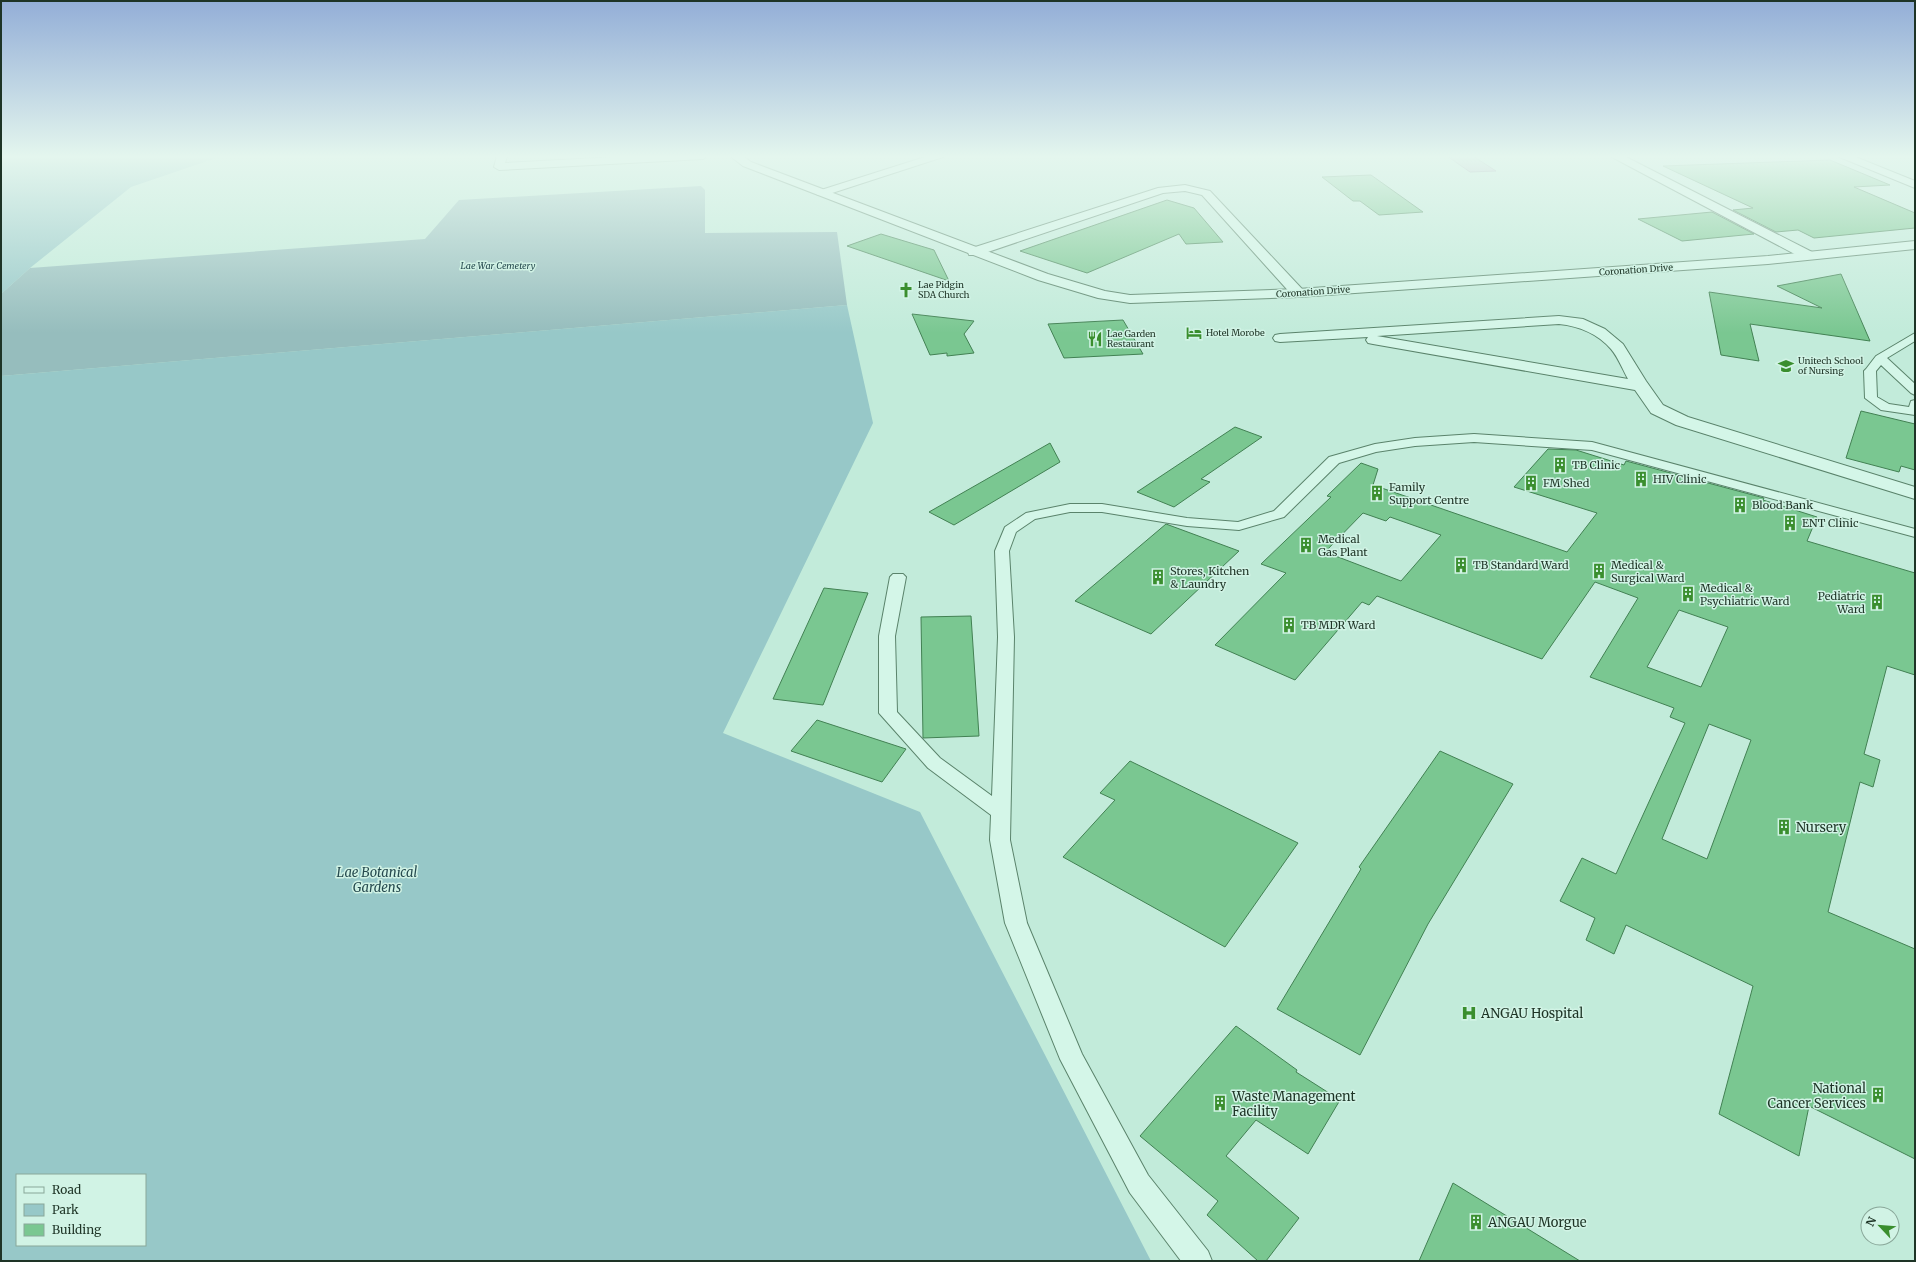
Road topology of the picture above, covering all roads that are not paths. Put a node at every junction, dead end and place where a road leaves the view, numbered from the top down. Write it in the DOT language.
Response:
graph roads {
  1 [pos="878,215"];
  2 [pos="1087,215"];
  3 [pos="1226,215"];
  4 [pos="1729,215"];
  5 [pos="1915,245"];
  6 [pos="974,252"];
  7 [pos="1809,256"];
  8 [pos="1298,293"];
  9 [pos="1338,334"];
  10 [pos="1915,336"];
  11 [pos="1280,338"];
  12 [pos="1880,358"];
  13 [pos="1641,386"];
  14 [pos="1915,391"];
  15 [pos="1915,404"];
  16 [pos="1915,493"];
  17 [pos="1915,533"];
  18 [pos="898,577"];
  19 [pos="1001,812"];
  20 [pos="1198,1261"];
  1 -- 6 [label="street, Coronation Drive"];
  2 -- 6 [label="street"];
  3 -- 8 [label="street"];
  4 -- 7 [label="street"];
  5 -- 7 [label="street, Coronation Drive"];
  6 -- 8 [label="street, Coronation Drive"];
  7 -- 8 [label="street, Coronation Drive"];
  9 -- 11 [label="street"];
  9 -- 13 [label="street"];
  9 -- 13 [label="street"];
  10 -- 12 [label="lane"];
  12 -- 14 [label="lane"];
  12 -- 15 [label="lane"];
  13 -- 16 [label="street"];
  17 -- 19 [label="lane"];
  18 -- 19 [label="lane"];
  19 -- 20 [label="lane"];
}
